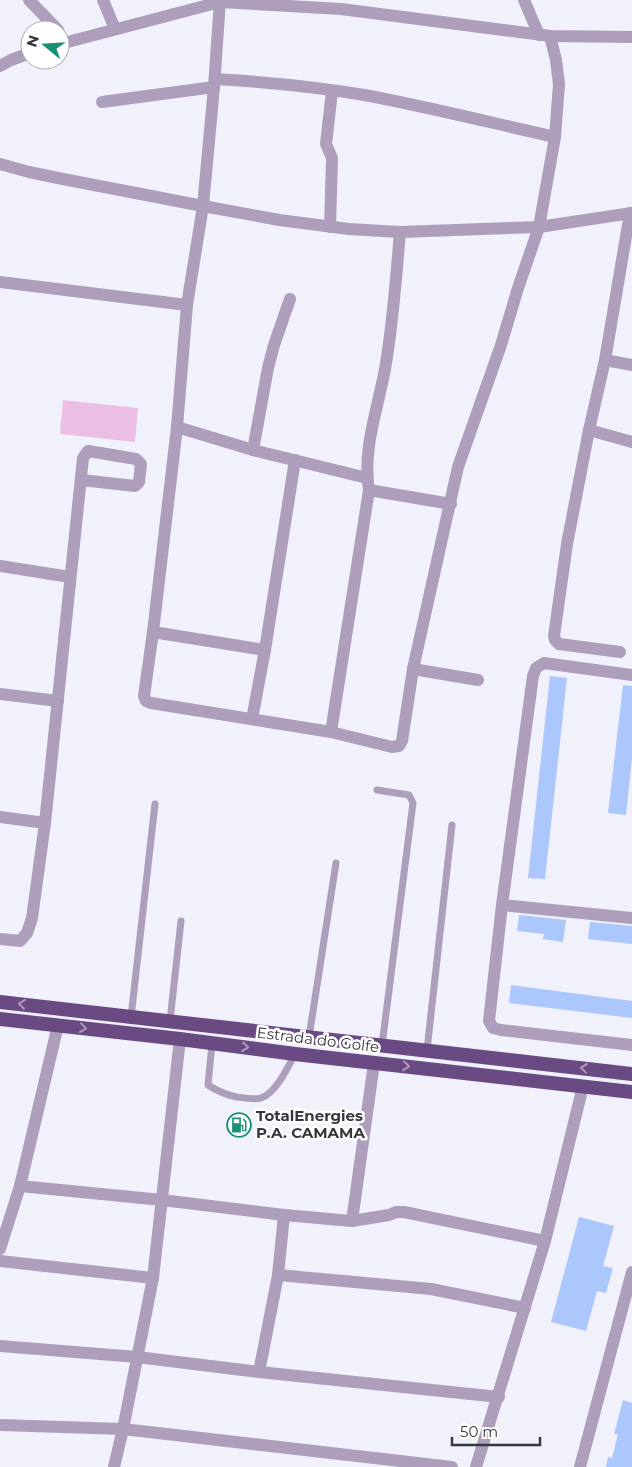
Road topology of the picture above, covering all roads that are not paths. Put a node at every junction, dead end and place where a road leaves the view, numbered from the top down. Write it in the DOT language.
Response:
graph roads {
  1 [pos="29,0"];
  2 [pos="103,0"];
  3 [pos="524,0"];
  4 [pos="220,1"];
  5 [pos="47,20"];
  6 [pos="115,29"];
  7 [pos="70,36"];
  8 [pos="544,36"];
  9 [pos="632,37"];
  10 [pos="20,57"];
  11 [pos="0,66"];
  12 [pos="215,83"];
  13 [pos="332,91"];
  14 [pos="102,102"];
  15 [pos="555,137"];
  16 [pos="0,164"];
  17 [pos="203,206"];
  18 [pos="631,213"];
  19 [pos="330,227"];
  20 [pos="539,227"];
  21 [pos="400,232"];
  22 [pos="0,282"];
  23 [pos="290,299"];
  24 [pos="188,305"];
  25 [pos="605,360"];
  26 [pos="632,365"];
  27 [pos="176,427"];
  28 [pos="589,430"];
  29 [pos="632,442"];
  30 [pos="253,450"];
  31 [pos="295,460"];
  32 [pos="80,480"];
  33 [pos="368,484"];
  34 [pos="451,504"];
  35 [pos="0,566"];
  36 [pos="70,577"];
  37 [pos="153,632"];
  38 [pos="265,650"];
  39 [pos="620,652"];
  40 [pos="413,669"];
  41 [pos="632,675"];
  42 [pos="478,680"];
  43 [pos="0,694"];
  44 [pos="58,701"];
  45 [pos="252,719"];
  46 [pos="331,732"];
  47 [pos="378,790"];
  48 [pos="155,804"];
  49 [pos="0,817"];
  50 [pos="45,823"];
  51 [pos="452,825"];
  52 [pos="336,863"];
  53 [pos="502,905"];
  54 [pos="632,918"];
  55 [pos="181,921"];
  56 [pos="0,939"];
  57 [pos="0,1002"];
  58 [pos="131,1017"];
  59 [pos="0,1019"];
  60 [pos="170,1021"];
  61 [pos="58,1025"];
  62 [pos="309,1037"];
  63 [pos="180,1039"];
  64 [pos="212,1044"];
  65 [pos="382,1045"];
  66 [pos="632,1045"];
  67 [pos="427,1050"];
  68 [pos="295,1054"];
  69 [pos="374,1063"];
  70 [pos="632,1074"];
  71 [pos="583,1086"];
  72 [pos="632,1092"];
  73 [pos="20,1186"];
  74 [pos="162,1200"];
  75 [pos="284,1215"];
  76 [pos="352,1221"];
  77 [pos="545,1241"];
  78 [pos="0,1249"];
  79 [pos="0,1261"];
  80 [pos="632,1272"];
  81 [pos="278,1276"];
  82 [pos="153,1278"];
  83 [pos="525,1308"];
  84 [pos="0,1346"];
  85 [pos="137,1357"];
  86 [pos="259,1372"];
  87 [pos="498,1397"];
  88 [pos="0,1425"];
  89 [pos="123,1429"];
  90 [pos="114,1467"];
  91 [pos="452,1467"];
  92 [pos="476,1467"];
  93 [pos="580,1467"];
  1 -- 5 [label="street"];
  2 -- 6 [label="street"];
  3 -- 8 [label="street"];
  4 -- 6 [label="street"];
  4 -- 8 [label="street"];
  4 -- 12 [label="street"];
  6 -- 7 [label="street"];
  8 -- 9 [label="street"];
  8 -- 15 [label="street"];
  10 -- 11 [label="street"];
  12 -- 13 [label="street"];
  12 -- 14 [label="street"];
  12 -- 17 [label="street"];
  13 -- 15 [label="street"];
  13 -- 19 [label="street"];
  15 -- 20 [label="street"];
  16 -- 17 [label="street"];
  17 -- 19 [label="street"];
  17 -- 24 [label="street"];
  18 -- 20 [label="street"];
  18 -- 25 [label="street"];
  19 -- 21 [label="street"];
  20 -- 21 [label="street"];
  20 -- 34 [label="street"];
  21 -- 33 [label="street"];
  22 -- 24 [label="street"];
  23 -- 30 [label="street"];
  24 -- 27 [label="street"];
  25 -- 26 [label="street"];
  25 -- 28 [label="street"];
  27 -- 30 [label="street"];
  27 -- 37 [label="street"];
  28 -- 29 [label="street"];
  28 -- 39 [label="street"];
  30 -- 31 [label="street"];
  31 -- 33 [label="street"];
  31 -- 38 [label="street"];
  32 -- 32 [label="street"];
  32 -- 36 [label="street"];
  33 -- 34 [label="street"];
  33 -- 46 [label="street"];
  34 -- 40 [label="street"];
  35 -- 36 [label="street"];
  36 -- 44 [label="street"];
  37 -- 38 [label="street"];
  37 -- 45 [label="street"];
  38 -- 45 [label="street"];
  40 -- 42 [label="street"];
  40 -- 46 [label="street"];
  41 -- 53 [label="street"];
  43 -- 44 [label="street"];
  44 -- 50 [label="street"];
  45 -- 46 [label="street"];
  47 -- 65 [label="lane"];
  48 -- 58 [label="lane"];
  49 -- 50 [label="street"];
  50 -- 56 [label="street"];
  51 -- 67 [label="lane"];
  52 -- 62 [label="lane"];
  53 -- 54 [label="street"];
  53 -- 66 [label="street"];
  55 -- 60 [label="lane"];
  58 -- 57 [label="highway, Estrada do Golfe, one-way"];
  58 -- 60 [label="highway, Estrada do Golfe"];
  59 -- 61 [label="highway, Estrada do Golfe"];
  60 -- 62 [label="highway, Estrada do Golfe"];
  61 -- 63 [label="highway, Estrada do Golfe, one-way"];
  61 -- 73 [label="street"];
  62 -- 65 [label="highway, Estrada do Golfe"];
  63 -- 64 [label="highway, Estrada do Golfe"];
  63 -- 74 [label="street"];
  64 -- 68 [label="highway, Estrada do Golfe, one-way"];
  64 -- 68 [label="lane"];
  65 -- 67 [label="highway, Estrada do Golfe"];
  70 -- 67 [label="highway, Estrada do Golfe, one-way"];
  68 -- 69 [label="highway, Estrada do Golfe"];
  69 -- 71 [label="highway, Estrada do Golfe, one-way"];
  69 -- 76 [label="street"];
  71 -- 72 [label="highway, Estrada do Golfe"];
  71 -- 77 [label="street"];
  73 -- 74 [label="street"];
  73 -- 78 [label="street"];
  74 -- 75 [label="street"];
  74 -- 82 [label="street"];
  75 -- 76 [label="street"];
  75 -- 81 [label="street"];
  76 -- 77 [label="street"];
  77 -- 83 [label="street"];
  79 -- 82 [label="street"];
  80 -- 93 [label="street"];
  81 -- 83 [label="street"];
  81 -- 86 [label="street"];
  82 -- 85 [label="street"];
  83 -- 87 [label="street"];
  84 -- 85 [label="street"];
  85 -- 86 [label="street"];
  85 -- 89 [label="street"];
  86 -- 87 [label="street"];
  87 -- 92 [label="street"];
  88 -- 89 [label="street"];
  89 -- 90 [label="street"];
  89 -- 91 [label="street"];
}
